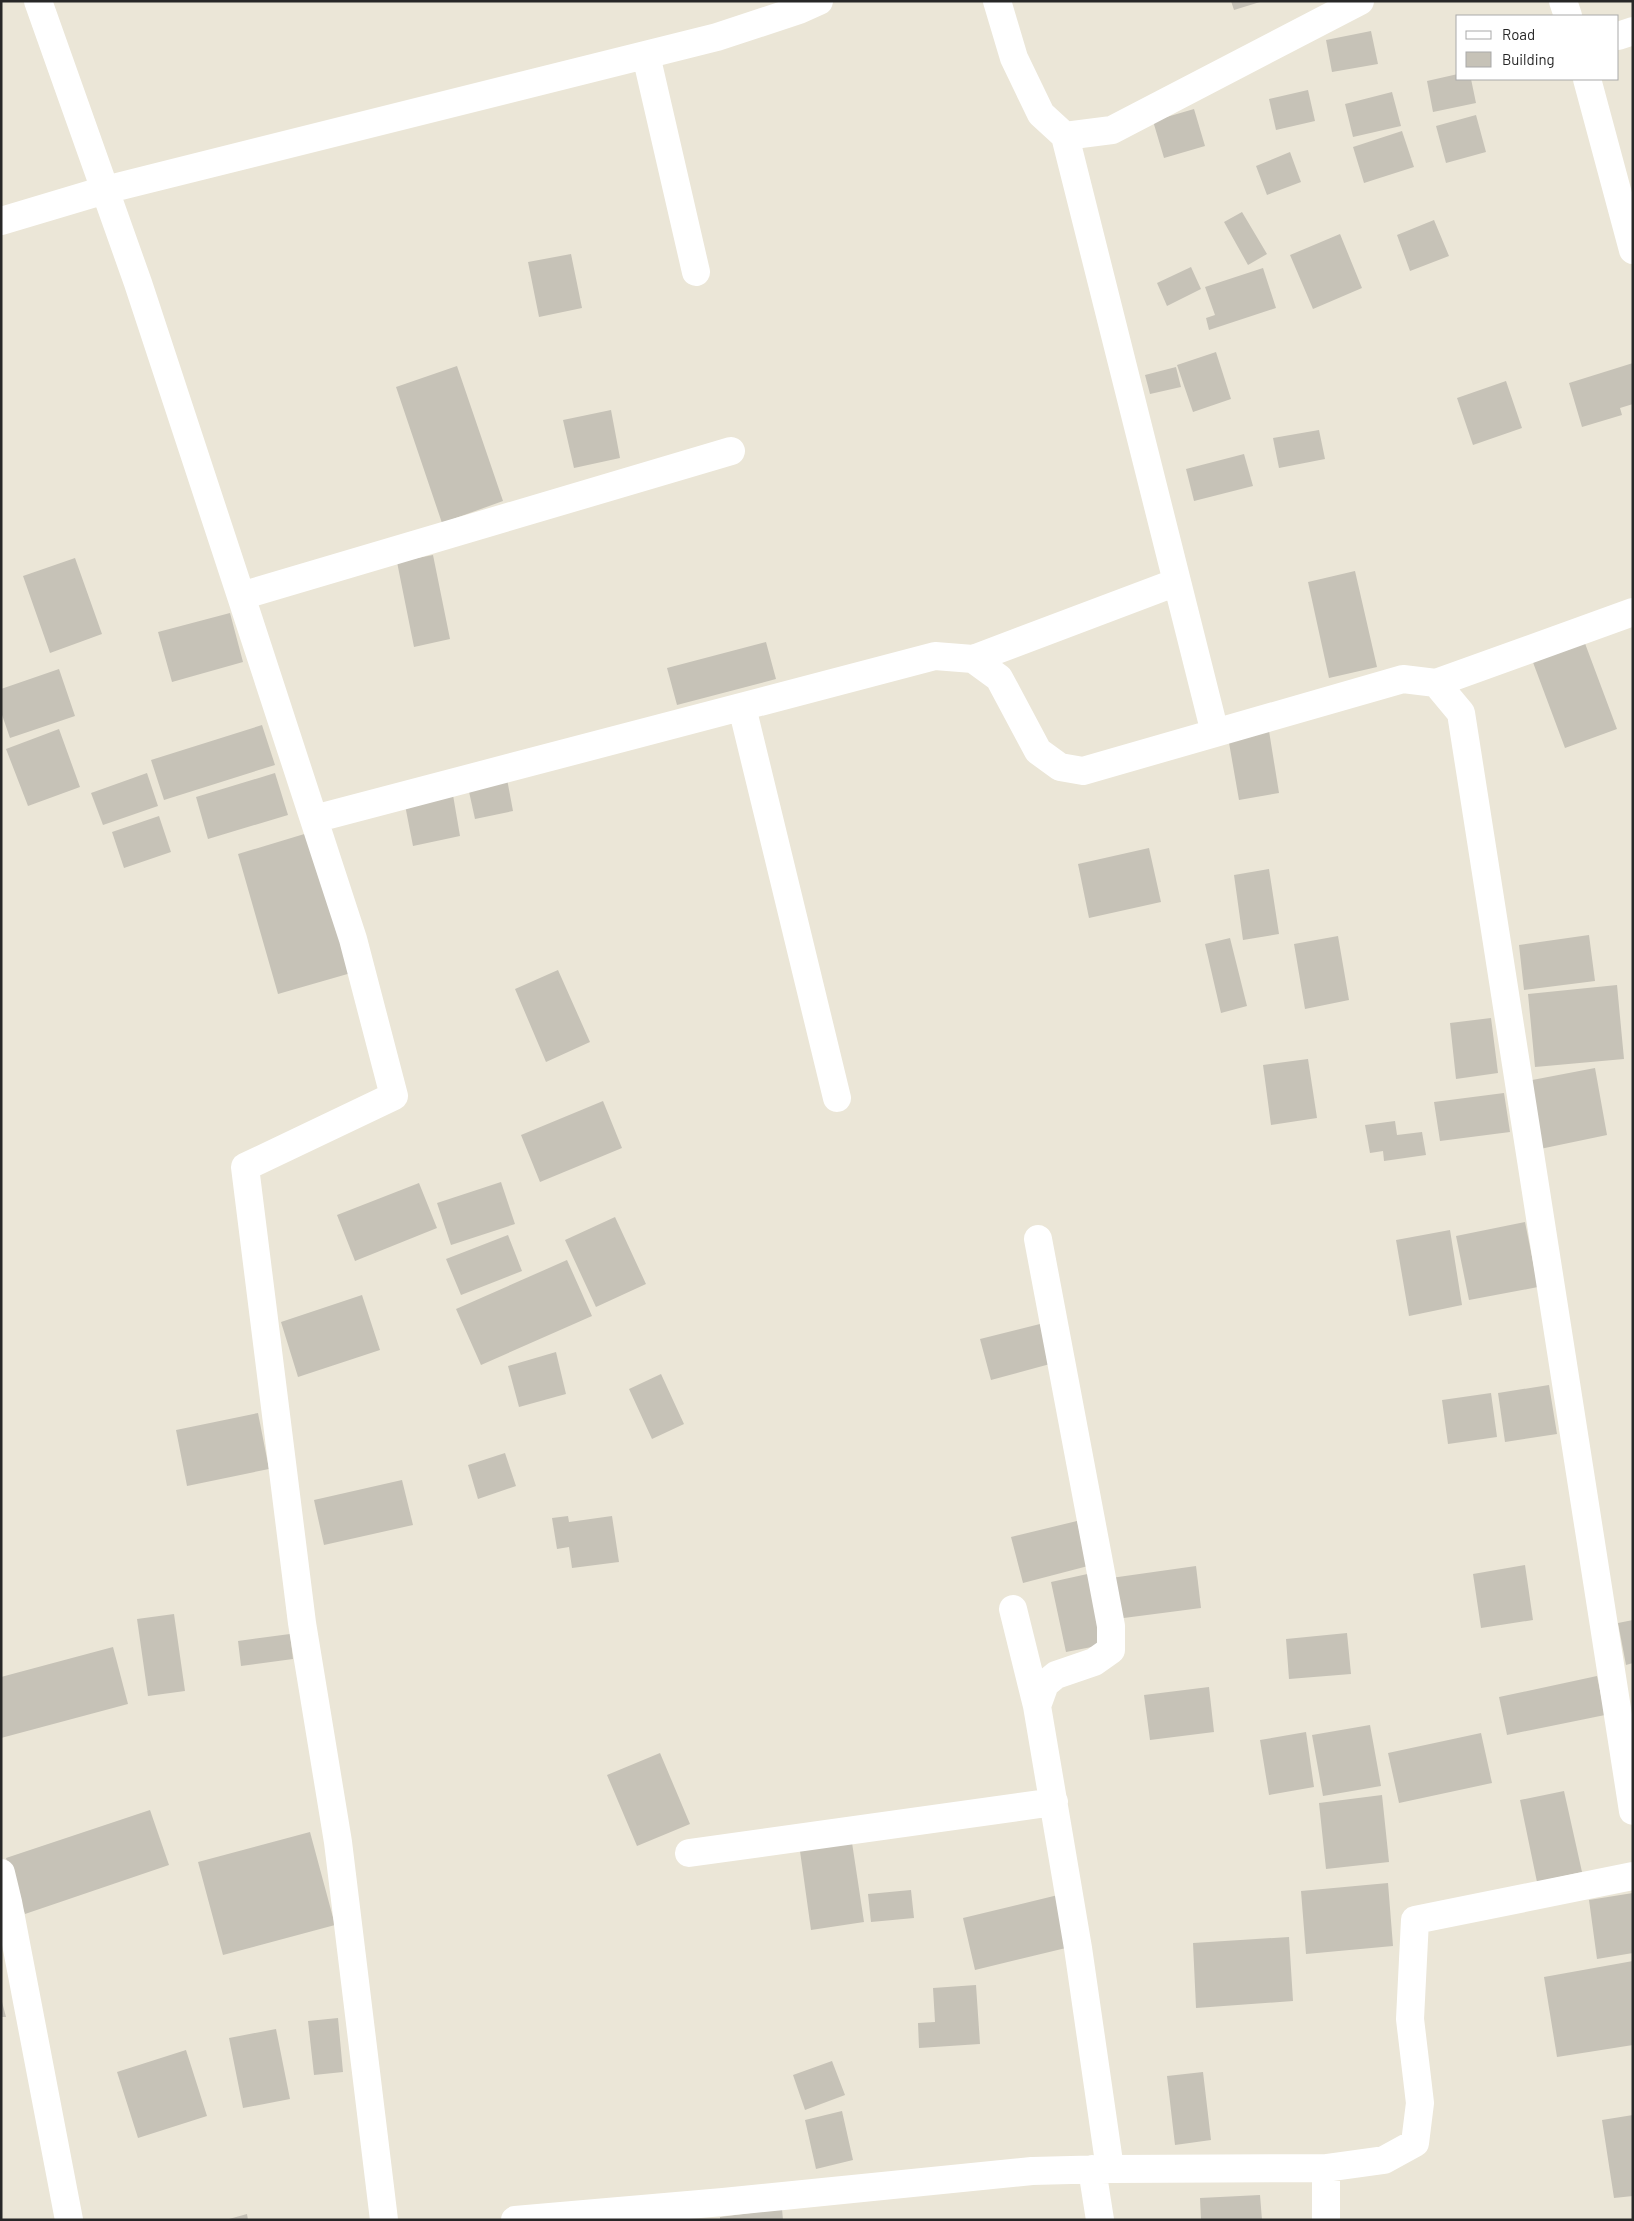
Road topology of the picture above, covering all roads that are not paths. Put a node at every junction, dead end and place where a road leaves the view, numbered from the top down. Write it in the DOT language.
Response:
graph roads {
  1 [pos="38,1"];
  2 [pos="819,1"];
  3 [pos="997,1"];
  4 [pos="1360,1"];
  5 [pos="1563,1"];
  6 [pos="1568,15"];
  7 [pos="1633,31"];
  8 [pos="1619,36"];
  9 [pos="646,54"];
  10 [pos="1586,80"];
  11 [pos="1065,136"];
  12 [pos="105,190"];
  13 [pos="1,221"];
  14 [pos="1633,250"];
  15 [pos="696,272"];
  16 [pos="731,451"];
  17 [pos="1177,582"];
  18 [pos="241,596"];
  19 [pos="1633,612"];
  20 [pos="973,658"];
  21 [pos="1436,683"];
  22 [pos="742,707"];
  23 [pos="1215,733"];
  24 [pos="314,819"];
  25 [pos="837,1098"];
  26 [pos="1038,1239"];
  27 [pos="1013,1609"];
  28 [pos="1037,1706"];
  29 [pos="1054,1802"];
  30 [pos="1633,1811"];
  31 [pos="689,1852"];
  32 [pos="1,1873"];
  33 [pos="1633,1876"];
  34 [pos="5,1903"];
  35 [pos="1326,2168"];
  36 [pos="1101,2169"];
  37 [pos="70,2220"];
  38 [pos="384,2220"];
  39 [pos="515,2220"];
  40 [pos="1100,2220"];
  41 [pos="1326,2220"];
  1 -- 12 [label="street"];
  2 -- 9 [label="street"];
  3 -- 11 [label="street"];
  4 -- 11 [label="street"];
  5 -- 6 [label="street"];
  7 -- 8 [label="street"];
  9 -- 12 [label="street"];
  9 -- 15 [label="street"];
  10 -- 14 [label="street"];
  11 -- 17 [label="street"];
  12 -- 13 [label="street"];
  12 -- 18 [label="street"];
  16 -- 18 [label="street"];
  17 -- 20 [label="street"];
  17 -- 23 [label="street"];
  18 -- 24 [label="street"];
  19 -- 21 [label="street"];
  20 -- 22 [label="street"];
  20 -- 23 [label="street"];
  21 -- 23 [label="street"];
  21 -- 30 [label="street"];
  22 -- 24 [label="street"];
  22 -- 25 [label="street"];
  24 -- 38 [label="street"];
  26 -- 28 [label="street"];
  27 -- 28 [label="street"];
  28 -- 29 [label="street"];
  29 -- 31 [label="street"];
  29 -- 36 [label="street"];
  32 -- 34 [label="street"];
  33 -- 35 [label="street"];
  34 -- 37 [label="street"];
  35 -- 36 [label="street"];
  35 -- 41 [label="street"];
  36 -- 39 [label="street"];
  36 -- 40 [label="street"];
}
